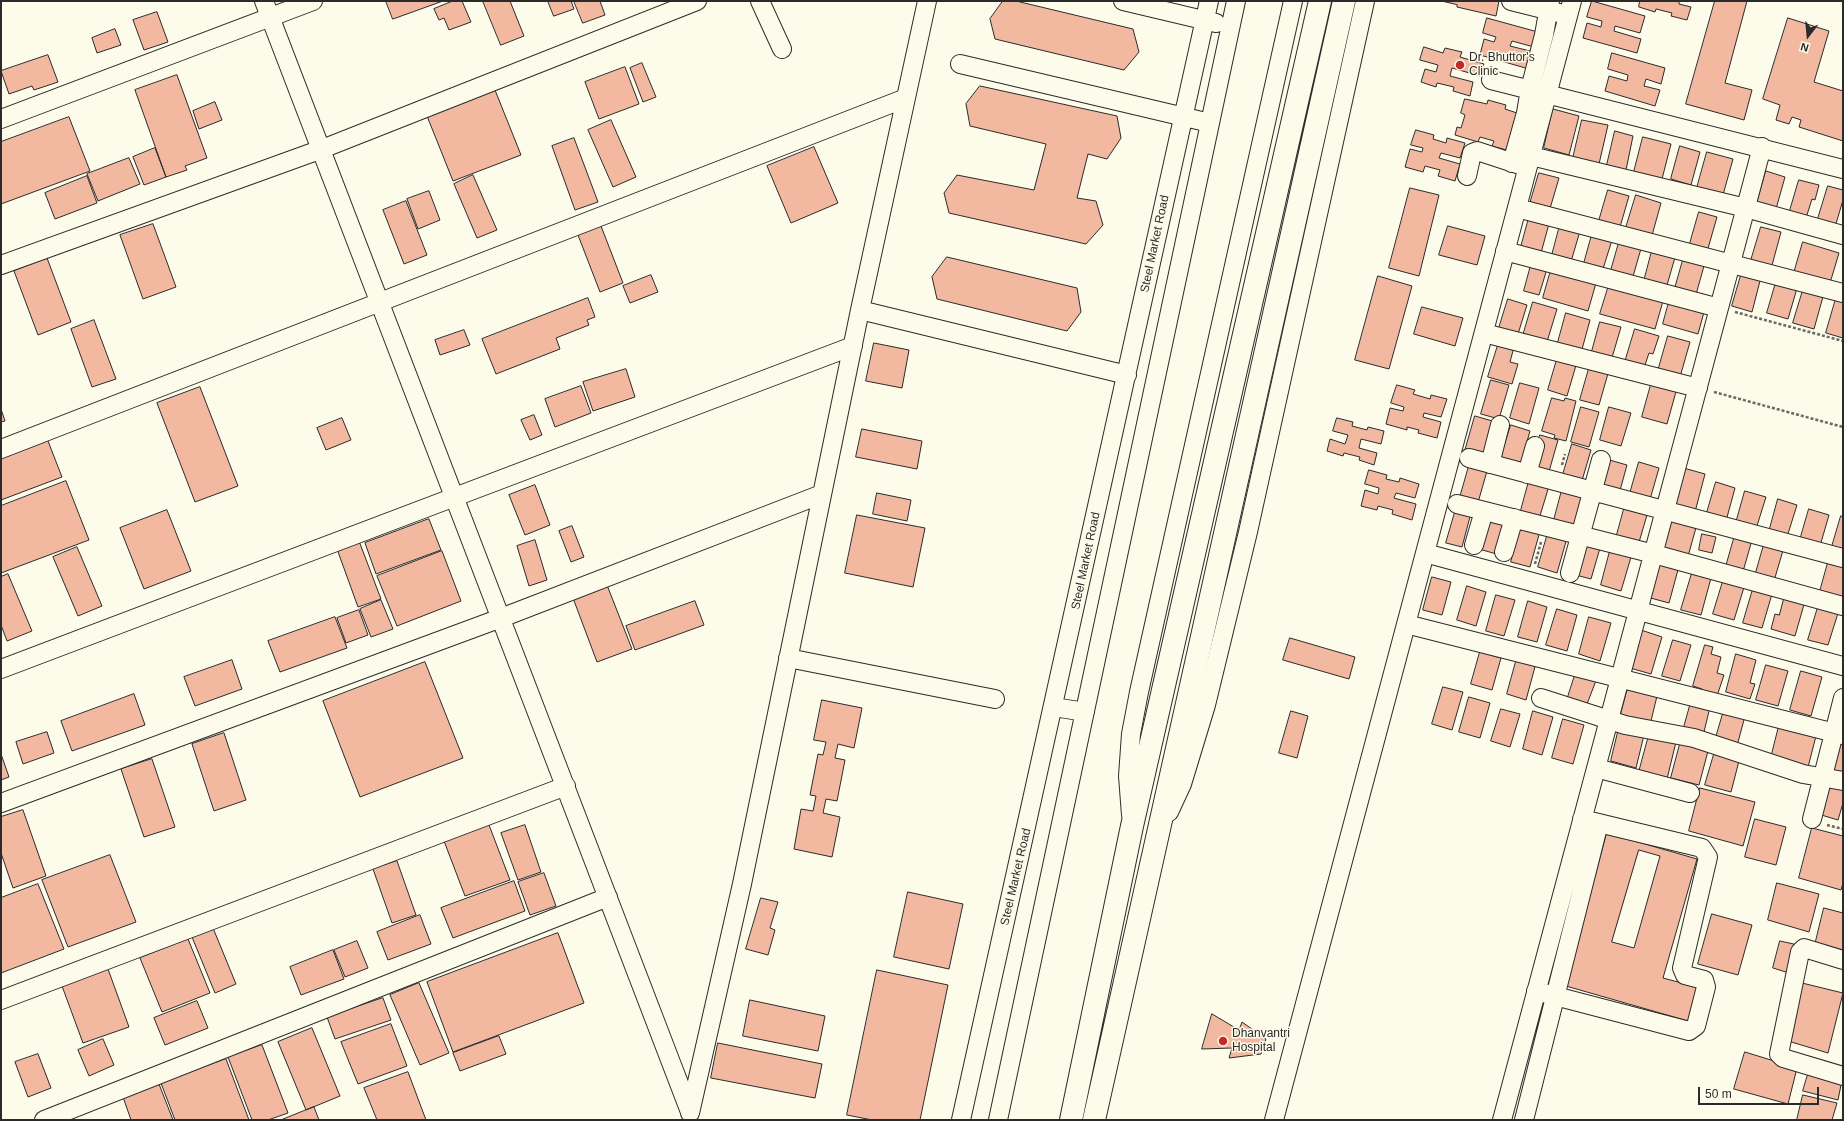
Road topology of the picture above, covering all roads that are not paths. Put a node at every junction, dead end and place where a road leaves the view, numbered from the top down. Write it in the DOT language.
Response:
graph roads {
  1 [pos="313,1"];
  2 [pos="697,1"];
  3 [pos="760,1"];
  4 [pos="927,1"];
  5 [pos="1123,1"];
  6 [pos="1209,1"];
  7 [pos="1236,1"];
  8 [pos="1293,1"];
  9 [pos="1320,1"];
  10 [pos="1344,1"];
  11 [pos="1365,1"];
  12 [pos="1511,1"];
  13 [pos="1548,6"];
  14 [pos="1570,8"];
  15 [pos="267,9"];
  16 [pos="1204,20"];
  17 [pos="1230,26"];
  18 [pos="782,49"];
  19 [pos="960,64"];
  20 [pos="1491,80"];
  21 [pos="1530,89"];
  22 [pos="1547,94"];
  23 [pos="906,98"];
  24 [pos="1183,117"];
  25 [pos="1,119"];
  26 [pos="1210,123"];
  27 [pos="1762,147"];
  28 [pos="322,149"];
  29 [pos="1524,162"];
  30 [pos="1843,169"];
  31 [pos="1467,176"];
  32 [pos="1517,208"];
  33 [pos="1746,208"];
  34 [pos="1843,235"];
  35 [pos="1506,251"];
  36 [pos="1731,264"];
  37 [pos="1,265"];
  38 [pos="1843,293"];
  39 [pos="380,303"];
  40 [pos="1719,308"];
  41 [pos="860,310"];
  42 [pos="1484,333"];
  43 [pos="853,346"];
  44 [pos="1127,375"];
  45 [pos="1698,388"];
  46 [pos="1500,425"];
  47 [pos="1535,446"];
  48 [pos="1,450"];
  49 [pos="1469,458"];
  50 [pos="1601,460"];
  51 [pos="1490,464"];
  52 [pos="1527,474"];
  53 [pos="1593,492"];
  54 [pos="822,494"];
  55 [pos="455,497"];
  56 [pos="1457,504"];
  57 [pos="1664,510"];
  58 [pos="1484,511"];
  59 [pos="1514,518"];
  60 [pos="1581,535"];
  61 [pos="1474,544"];
  62 [pos="1504,552"];
  63 [pos="1425,553"];
  64 [pos="1654,554"];
  65 [pos="1843,558"];
  66 [pos="1570,573"];
  67 [pos="1843,606"];
  68 [pos="1638,611"];
  69 [pos="501,618"];
  70 [pos="1406,624"];
  71 [pos="788,658"];
  72 [pos="1843,666"];
  73 [pos="1,669"];
  74 [pos="1620,679"];
  75 [pos="1541,698"];
  76 [pos="1843,698"];
  77 [pos="995,699"];
  78 [pos="1054,707"];
  79 [pos="1085,712"];
  80 [pos="1609,720"];
  81 [pos="1838,734"];
  82 [pos="1596,768"];
  83 [pos="1823,778"];
  84 [pos="1843,781"];
  85 [pos="566,786"];
  86 [pos="1690,793"];
  87 [pos="1,804"];
  88 [pos="1812,820"];
  89 [pos="1591,821"];
  90 [pos="1132,826"];
  91 [pos="1157,838"];
  92 [pos="608,897"];
  93 [pos="1843,960"];
  94 [pos="1536,991"];
  95 [pos="1556,996"];
  96 [pos="1,1000"];
  97 [pos="1843,1076"];
  98 [pos="689,1116"];
  99 [pos="44,1120"];
  100 [pos="961,1120"];
  101 [pos="998,1120"];
  102 [pos="1071,1120"];
  103 [pos="1094,1120"];
  104 [pos="1274,1120"];
  105 [pos="1502,1120"];
  106 [pos="1524,1120"];
  1 -- 15 [label="street"];
  2 -- 28 [label="street"];
  3 -- 18 [label="street"];
  4 -- 23 [label="street"];
  5 -- 16 [label="street"];
  6 -- 16 [label="street, Steel Market Road"];
  7 -- 17 [label="street"];
  8 -- 90 [label="street"];
  9 -- 90 [label="highway"];
  10 -- 91 [label="highway"];
  11 -- 91 [label="street"];
  12 -- 13 [label="street"];
  13 -- 14 [label="street"];
  13 -- 21 [label="street"];
  14 -- 22 [label="street"];
  15 -- 25 [label="street"];
  15 -- 28 [label="street"];
  16 -- 17 [label="street"];
  16 -- 24 [label="street, Steel Market Road"];
  17 -- 26 [label="street"];
  19 -- 24 [label="street"];
  20 -- 21 [label="street"];
  21 -- 22 [label="street"];
  21 -- 29 [label="street"];
  22 -- 27 [label="street"];
  22 -- 29 [label="street"];
  23 -- 39 [label="street"];
  23 -- 41 [label="street"];
  24 -- 26 [label="street"];
  24 -- 44 [label="street, Steel Market Road"];
  26 -- 79 [label="street"];
  27 -- 30 [label="street"];
  27 -- 33 [label="street"];
  28 -- 37 [label="street"];
  28 -- 39 [label="street"];
  29 -- 31 [label="street"];
  29 -- 32 [label="street"];
  29 -- 33 [label="street"];
  32 -- 35 [label="street"];
  32 -- 36 [label="street"];
  33 -- 34 [label="street"];
  33 -- 36 [label="street"];
  35 -- 40 [label="street"];
  35 -- 42 [label="street"];
  36 -- 38 [label="street"];
  36 -- 40 [label="street"];
  39 -- 48 [label="street"];
  39 -- 55 [label="street"];
  40 -- 45 [label="street"];
  41 -- 43 [label="street"];
  41 -- 44 [label="street"];
  42 -- 45 [label="street"];
  42 -- 63 [label="street"];
  43 -- 54 [label="street"];
  43 -- 55 [label="street"];
  44 -- 78 [label="street, Steel Market Road"];
  45 -- 57 [label="street"];
  46 -- 51 [label="street"];
  47 -- 52 [label="street"];
  49 -- 51 [label="street"];
  50 -- 53 [label="street"];
  51 -- 52 [label="street"];
  52 -- 53 [label="street"];
  53 -- 57 [label="street"];
  53 -- 60 [label="street"];
  54 -- 69 [label="street"];
  54 -- 71 [label="street"];
  55 -- 69 [label="street"];
  55 -- 73 [label="street"];
  56 -- 58 [label="street"];
  57 -- 64 [label="street"];
  57 -- 65 [label="street"];
  58 -- 59 [label="street"];
  58 -- 61 [label="street"];
  59 -- 60 [label="street"];
  59 -- 62 [label="street"];
  60 -- 64 [label="street"];
  60 -- 66 [label="street"];
  63 -- 68 [label="street"];
  63 -- 70 [label="street"];
  64 -- 67 [label="street"];
  64 -- 68 [label="street"];
  68 -- 72 [label="street"];
  68 -- 74 [label="street"];
  69 -- 85 [label="street"];
  69 -- 87 [label="street"];
  70 -- 74 [label="street"];
  70 -- 104 [label="street"];
  71 -- 77 [label="street"];
  71 -- 98 [label="street"];
  74 -- 80 [label="street"];
  74 -- 81 [label="street"];
  75 -- 80 [label="street"];
  76 -- 81 [label="street"];
  78 -- 79 [label="street"];
  78 -- 100 [label="street, Steel Market Road"];
  79 -- 101 [label="street"];
  80 -- 82 [label="street"];
  80 -- 83 [label="street"];
  81 -- 83 [label="street"];
  82 -- 86 [label="street"];
  82 -- 89 [label="street"];
  83 -- 84 [label="street"];
  83 -- 88 [label="street"];
  85 -- 92 [label="street"];
  85 -- 96 [label="street"];
  89 -- 94 [label="street"];
  89 -- 95 [label="street"];
  89 -- 95 [label="street"];
  90 -- 102 [label="highway"];
  91 -- 103 [label="highway"];
  92 -- 98 [label="street"];
  92 -- 99 [label="street"];
  93 -- 97 [label="street"];
  94 -- 95 [label="street"];
  94 -- 105 [label="street"];
  95 -- 106 [label="street"];
}
